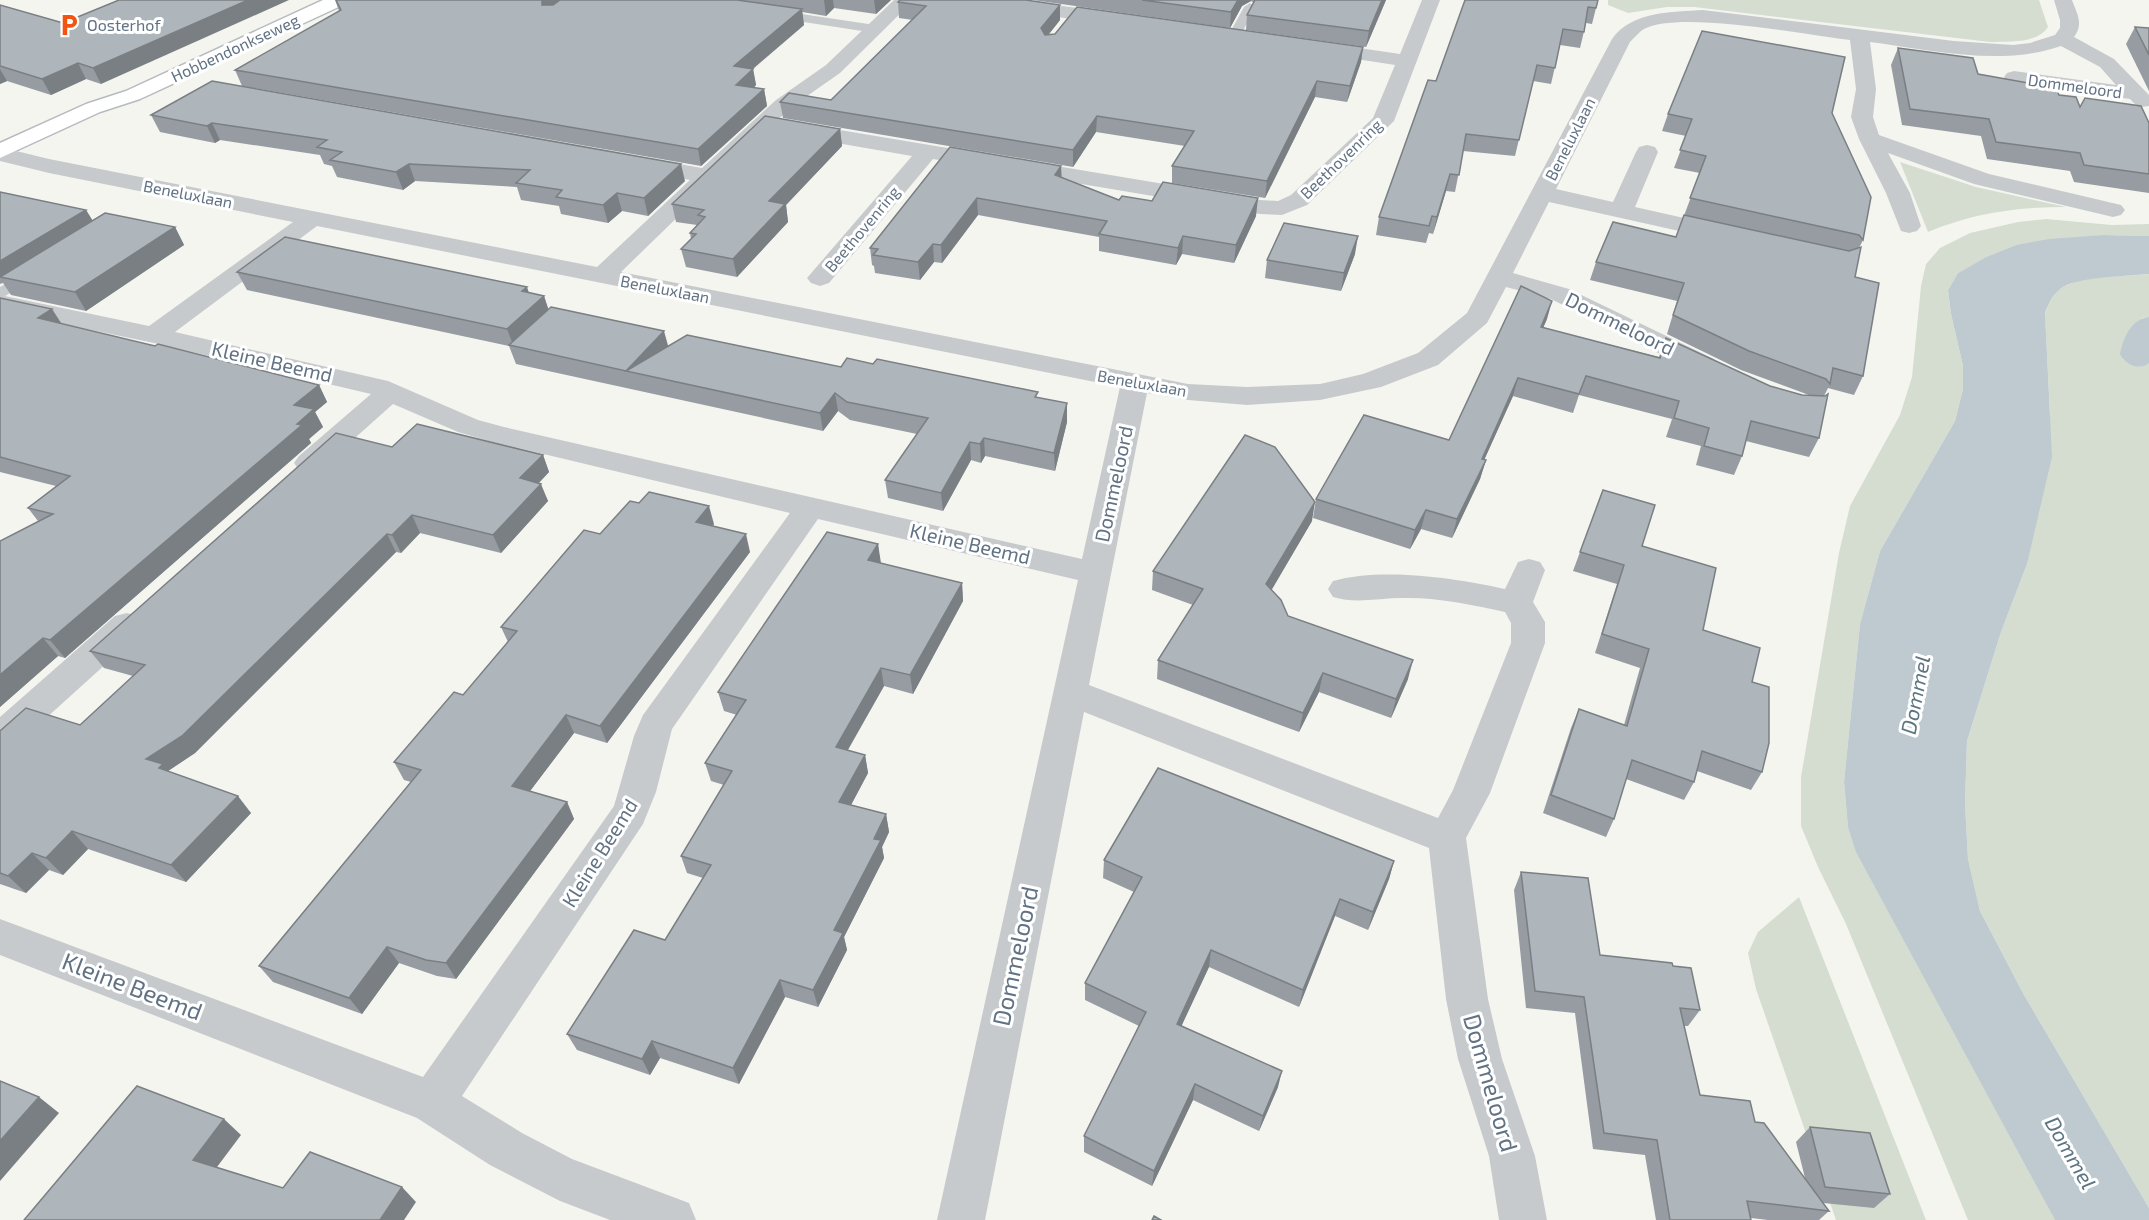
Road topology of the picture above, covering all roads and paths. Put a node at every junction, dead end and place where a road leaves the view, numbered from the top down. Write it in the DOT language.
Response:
graph roads {
  1 [pos="338,0"];
  2 [pos="905,0"];
  3 [pos="977,0"];
  4 [pos="1431,0"];
  5 [pos="2063,0"];
  6 [pos="1250,8"];
  7 [pos="757,12"];
  8 [pos="1136,22"];
  9 [pos="875,29"];
  10 [pos="1212,33"];
  11 [pos="1859,34"];
  12 [pos="1234,36"];
  13 [pos="1257,39"];
  14 [pos="2062,39"];
  15 [pos="1303,46"];
  16 [pos="1408,61"];
  17 [pos="2014,77"];
  18 [pos="2143,100"];
  19 [pos="761,124"];
  20 [pos="1870,139"];
  21 [pos="927,152"];
  22 [pos="1647,152"];
  23 [pos="3,156"];
  24 [pos="617,160"];
  25 [pos="706,176"];
  26 [pos="1541,193"];
  27 [pos="2113,210"];
  28 [pos="1621,211"];
  29 [pos="312,219"];
  30 [pos="1909,226"];
  31 [pos="1748,240"];
  32 [pos="39,270"];
  33 [pos="601,277"];
  34 [pos="1498,277"];
  35 [pos="820,278"];
  36 [pos="0,294"];
  37 [pos="0,303"];
  38 [pos="154,335"];
  39 [pos="1730,378"];
  40 [pos="1135,382"];
  41 [pos="391,391"];
  42 [pos="284,486"];
  43 [pos="810,507"];
  44 [pos="1529,570"];
  45 [pos="1095,573"];
  46 [pos="1344,589"];
  47 [pos="1516,603"];
  48 [pos="151,604"];
  49 [pos="1071,692"];
  50 [pos="0,738"];
  51 [pos="1447,838"];
  52 [pos="0,937"];
  53 [pos="432,1102"];
  54 [pos="672,1220"];
  55 [pos="961,1220"];
  56 [pos="1523,1220"];
  1 -- 23 [label="street, Hobbendonkseweg"];
  2 -- 9 [label="street"];
  3 -- 8 [label="street"];
  4 -- 16 [label="street, Beethovenring"];
  5 -- 14 [label="street"];
  6 -- 12 [label="lane"];
  7 -- 9 [label="lane"];
  9 -- 19 [label="street"];
  10 -- 12 [label="street"];
  11 -- 14 [label="street, Beneluxlaan"];
  11 -- 20 [label="street"];
  11 -- 26 [label="street, Beneluxlaan"];
  12 -- 13 [label="street"];
  14 -- 18 [label="street, Dommeloord"];
  15 -- 16 [label="street"];
  16 -- 21 [label="street, Beethovenring"];
  17 -- 18 [label="street, Dommeloord"];
  19 -- 21 [label="street, Beethovenring"];
  19 -- 25 [label="street"];
  20 -- 27 [label="street"];
  20 -- 30 [label="street"];
  21 -- 35 [label="street, Beethovenring"];
  22 -- 28 [label="street"];
  23 -- 29 [label="street, Beneluxlaan"];
  24 -- 25 [label="street"];
  25 -- 33 [label="street"];
  26 -- 28 [label="street"];
  26 -- 34 [label="street, Beneluxlaan"];
  28 -- 31 [label="street"];
  29 -- 33 [label="street, Beneluxlaan"];
  29 -- 38 [label="street"];
  32 -- 36 [label="lane"];
  33 -- 40 [label="street, Beneluxlaan"];
  34 -- 39 [label="street, Dommeloord"];
  34 -- 40 [label="street, Beneluxlaan"];
  37 -- 38 [label="street, Kleine Beemd"];
  38 -- 41 [label="street, Kleine Beemd"];
  40 -- 45 [label="street, Dommeloord"];
  41 -- 42 [label="street"];
  41 -- 43 [label="street, Kleine Beemd"];
  43 -- 45 [label="street, Kleine Beemd"];
  43 -- 53 [label="street, Kleine Beemd"];
  44 -- 47 [label="street"];
  45 -- 49 [label="street, Dommeloord"];
  46 -- 47 [label="street"];
  47 -- 51 [label="street"];
  48 -- 50 [label="street"];
  49 -- 51 [label="street"];
  49 -- 55 [label="street, Dommeloord"];
  51 -- 56 [label="street, Dommeloord"];
  52 -- 53 [label="street, Kleine Beemd"];
  53 -- 54 [label="street, Kleine Beemd"];
}
